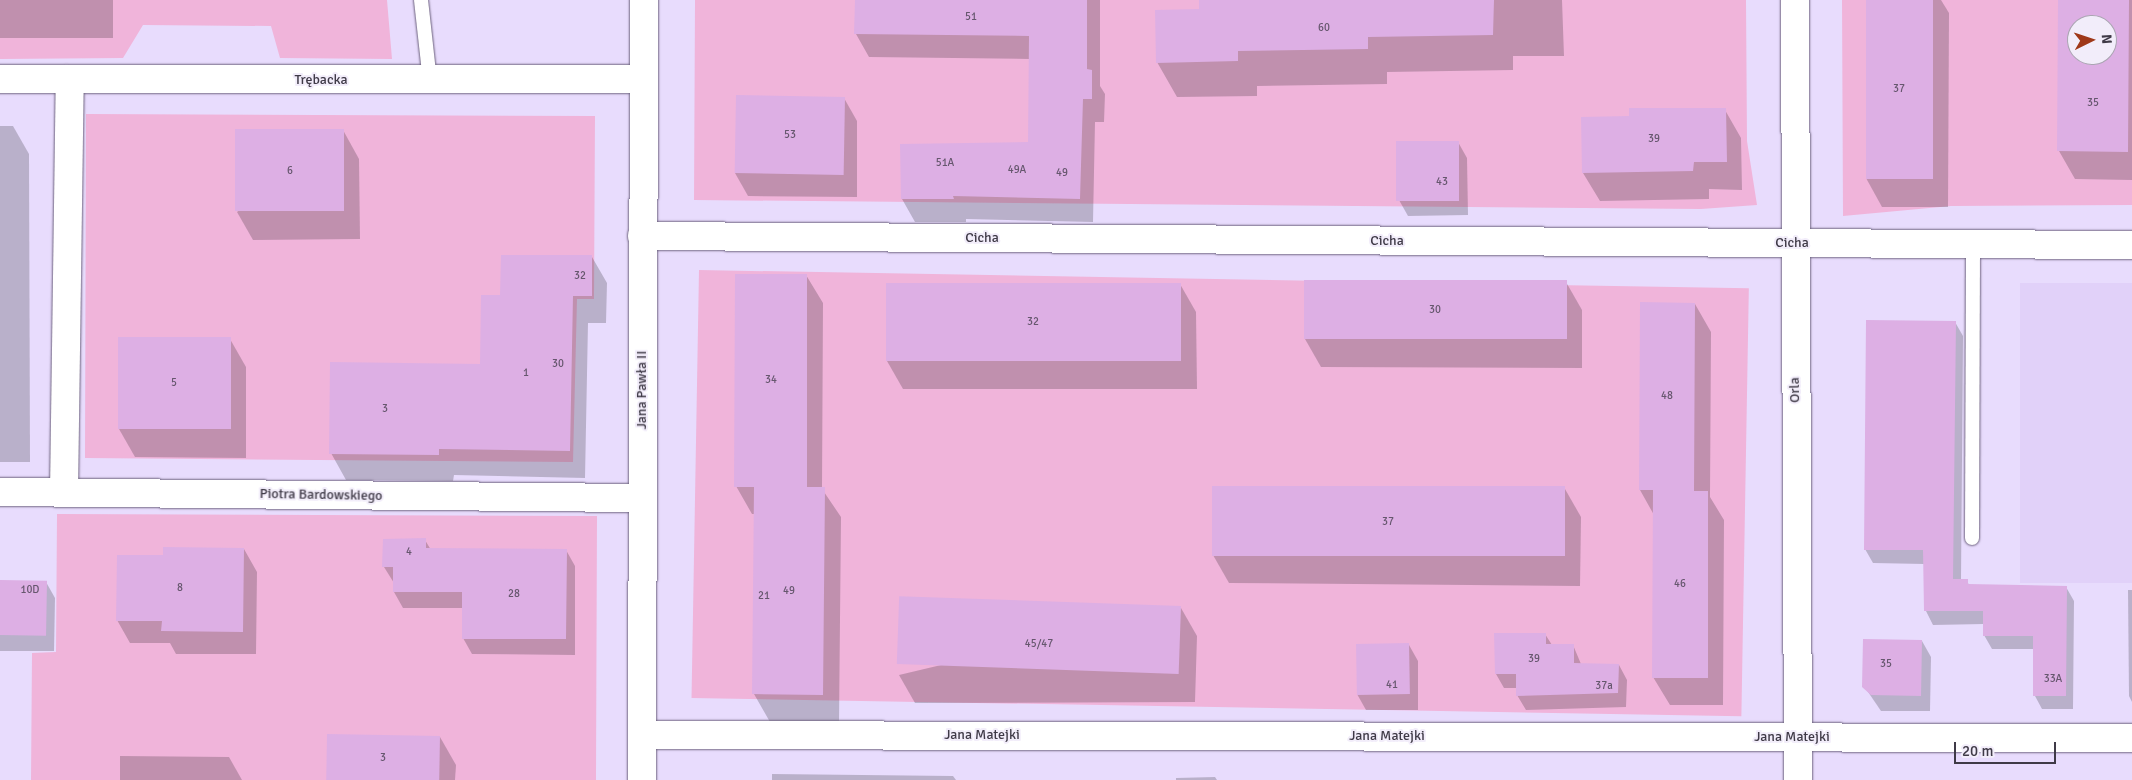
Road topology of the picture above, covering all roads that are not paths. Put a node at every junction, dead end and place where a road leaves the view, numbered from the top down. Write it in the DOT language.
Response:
graph roads {
  1 [pos="421,0"];
  2 [pos="644,0"];
  3 [pos="1795,0"];
  4 [pos="0,79"];
  5 [pos="70,79"];
  6 [pos="642,79"];
  7 [pos="430,81"];
  8 [pos="642,236"];
  9 [pos="1794,243"];
  10 [pos="1973,244"];
  11 [pos="2132,245"];
  12 [pos="0,492"];
  13 [pos="64,492"];
  14 [pos="642,498"];
  15 [pos="1972,538"];
  16 [pos="642,735"];
  17 [pos="1798,737"];
  18 [pos="2132,738"];
  19 [pos="642,780"];
  20 [pos="1798,780"];
  1 -- 7 [label="lane"];
  2 -- 6 [label="street, Jana Pawła II"];
  3 -- 9 [label="street, Orla"];
  4 -- 5 [label="street, Trębacka"];
  5 -- 7 [label="street, Trębacka"];
  5 -- 13 [label="street"];
  6 -- 7 [label="street, Trębacka"];
  6 -- 8 [label="street, Jana Pawła II"];
  8 -- 9 [label="street, Cicha"];
  8 -- 14 [label="street, Jana Pawła II"];
  9 -- 10 [label="street, Cicha"];
  9 -- 17 [label="street, Orla"];
  10 -- 11 [label="street, Cicha"];
  10 -- 15 [label="lane"];
  12 -- 13 [label="street, Piotra Bardowskiego"];
  13 -- 14 [label="street, Piotra Bardowskiego"];
  14 -- 16 [label="street, Jana Pawła II"];
  16 -- 17 [label="street, Jana Matejki"];
  16 -- 19 [label="street, Jana Pawła II"];
  17 -- 18 [label="street, Jana Matejki"];
  17 -- 20 [label="street, Orla"];
}
